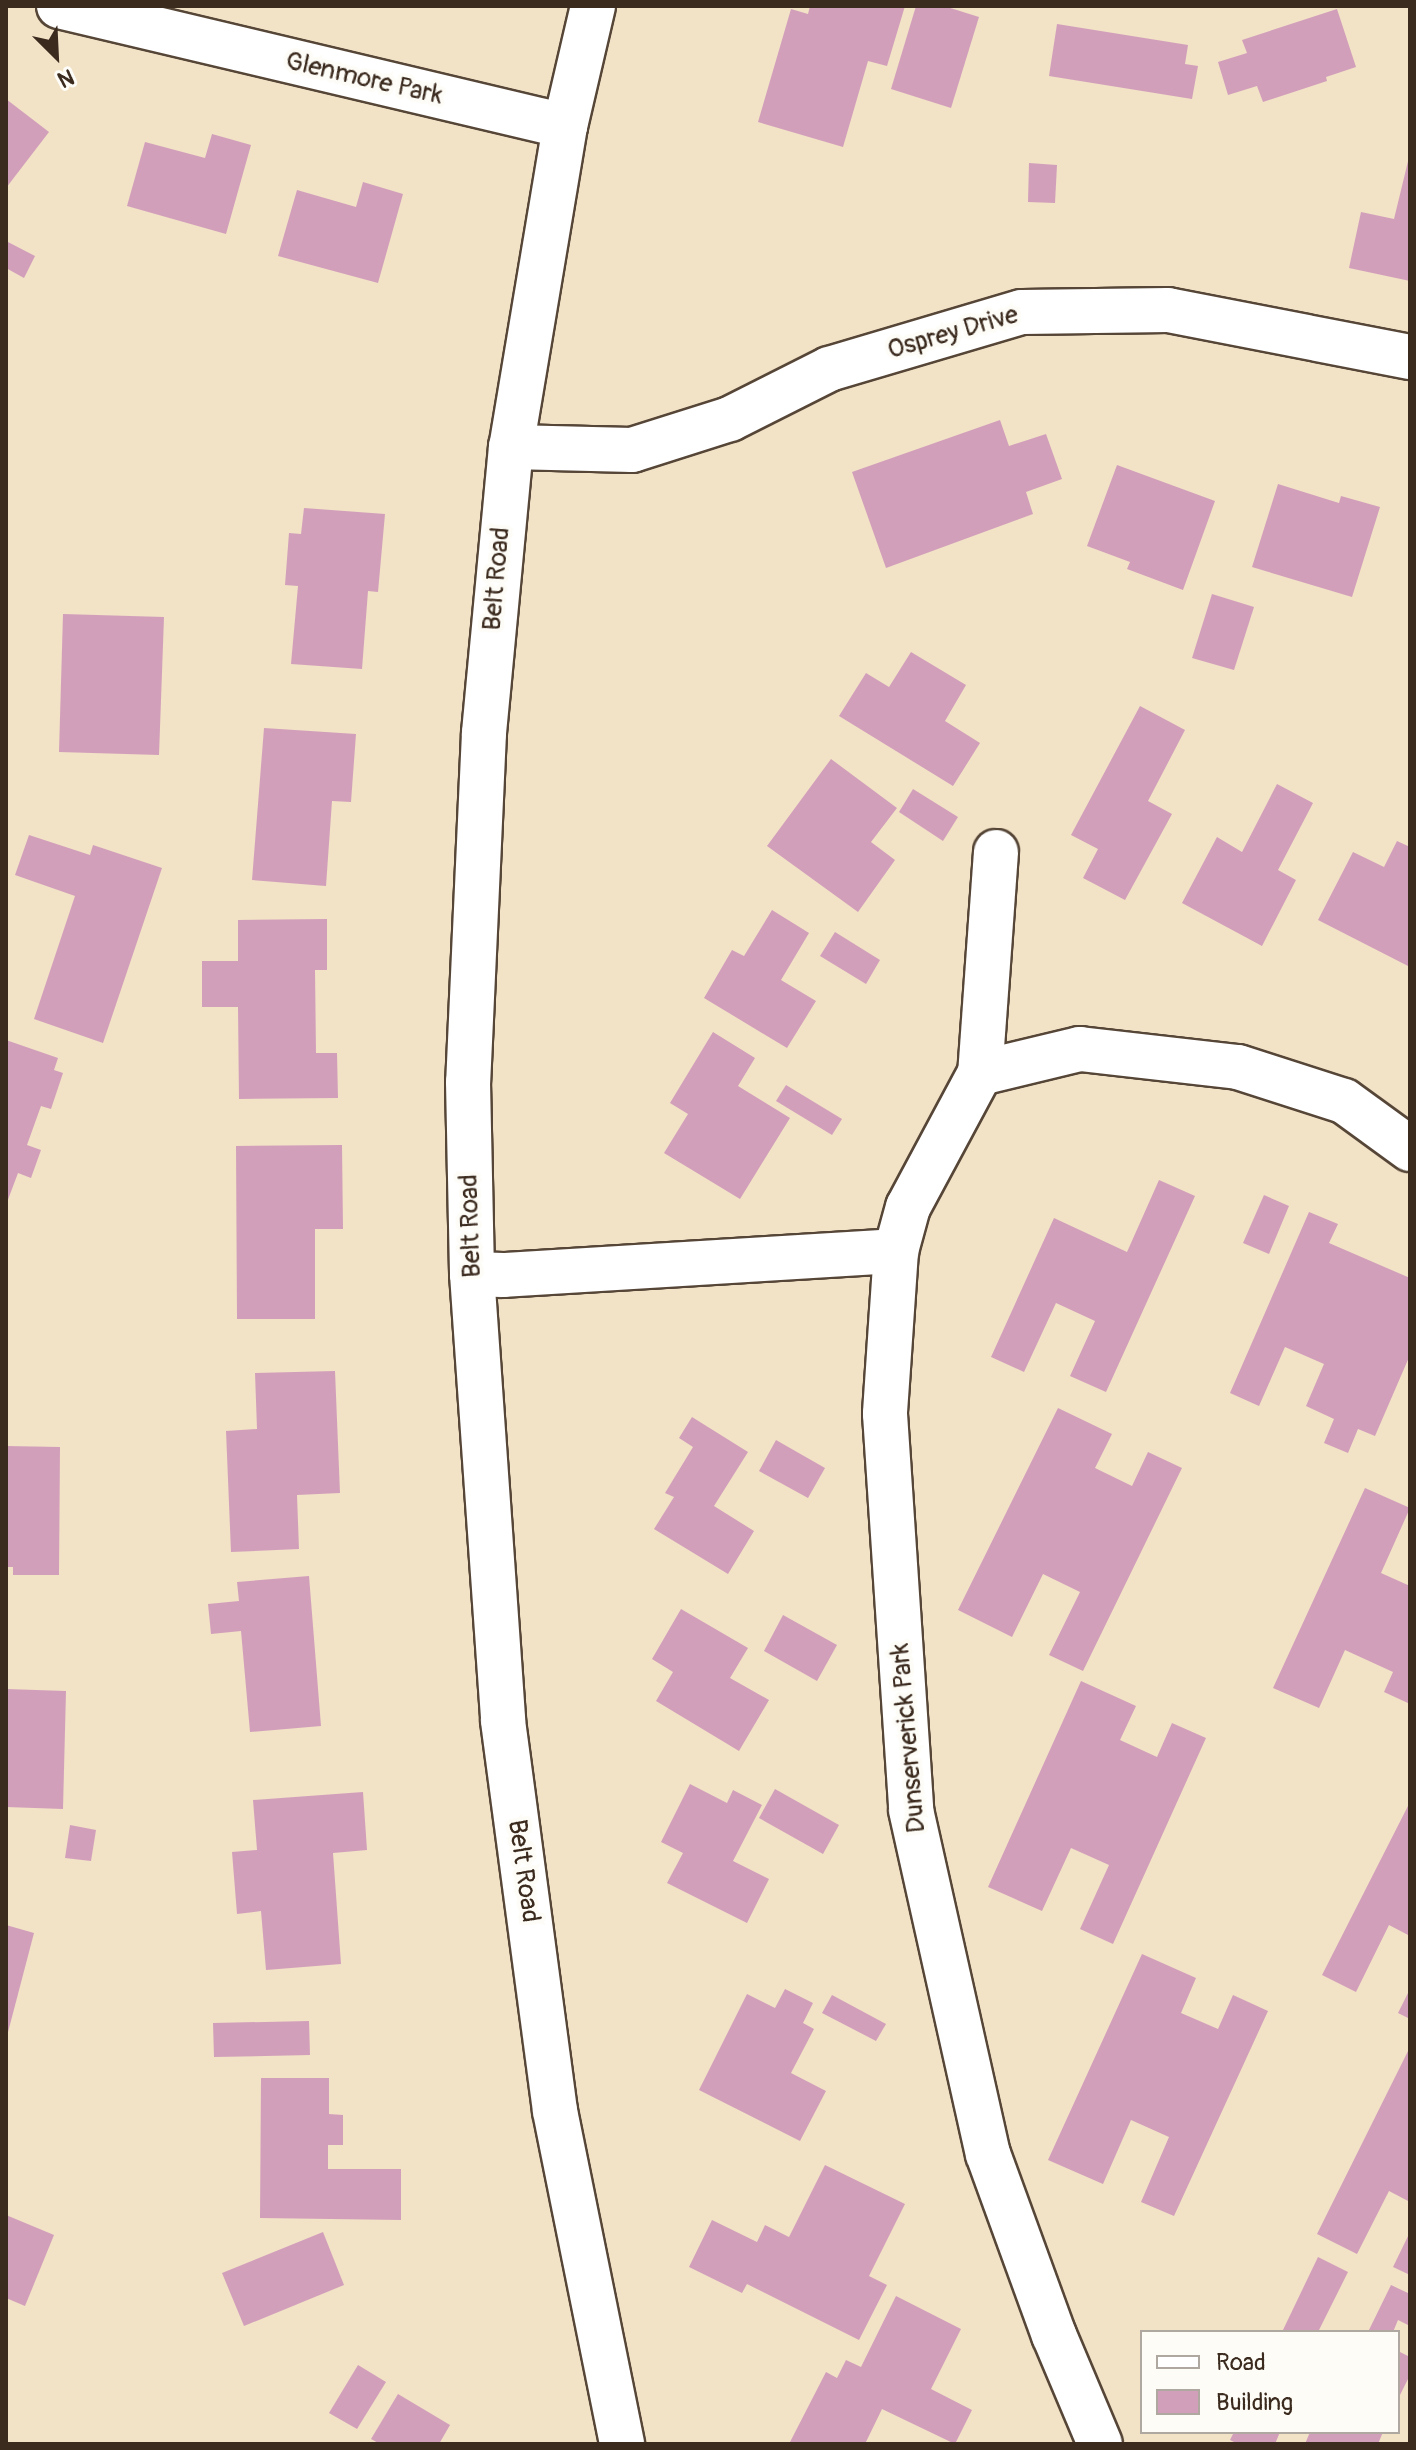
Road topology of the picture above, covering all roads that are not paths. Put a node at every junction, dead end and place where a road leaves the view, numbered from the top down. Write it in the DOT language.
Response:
graph roads {
  1 [pos="59,6"];
  2 [pos="593,6"];
  3 [pos="167,19"];
  4 [pos="565,126"];
  5 [pos="1410,357"];
  6 [pos="511,447"];
  7 [pos="996,852"];
  8 [pos="980,1073"];
  9 [pos="1410,1149"];
  10 [pos="896,1251"];
  11 [pos="472,1274"];
  12 [pos="622,2444"];
  13 [pos="1100,2444"];
  1 -- 3 [label="street, Glenmore Park"];
  2 -- 4 [label="street, Belt Road"];
  3 -- 4 [label="street, Glenmore Park"];
  4 -- 6 [label="street, Belt Road"];
  5 -- 6 [label="street, Osprey Drive"];
  6 -- 11 [label="street, Belt Road"];
  7 -- 8 [label="street"];
  8 -- 9 [label="street"];
  8 -- 10 [label="street, Dunserverick Park"];
  10 -- 11 [label="street"];
  10 -- 13 [label="street, Dunserverick Park"];
  11 -- 12 [label="street, Belt Road"];
}
